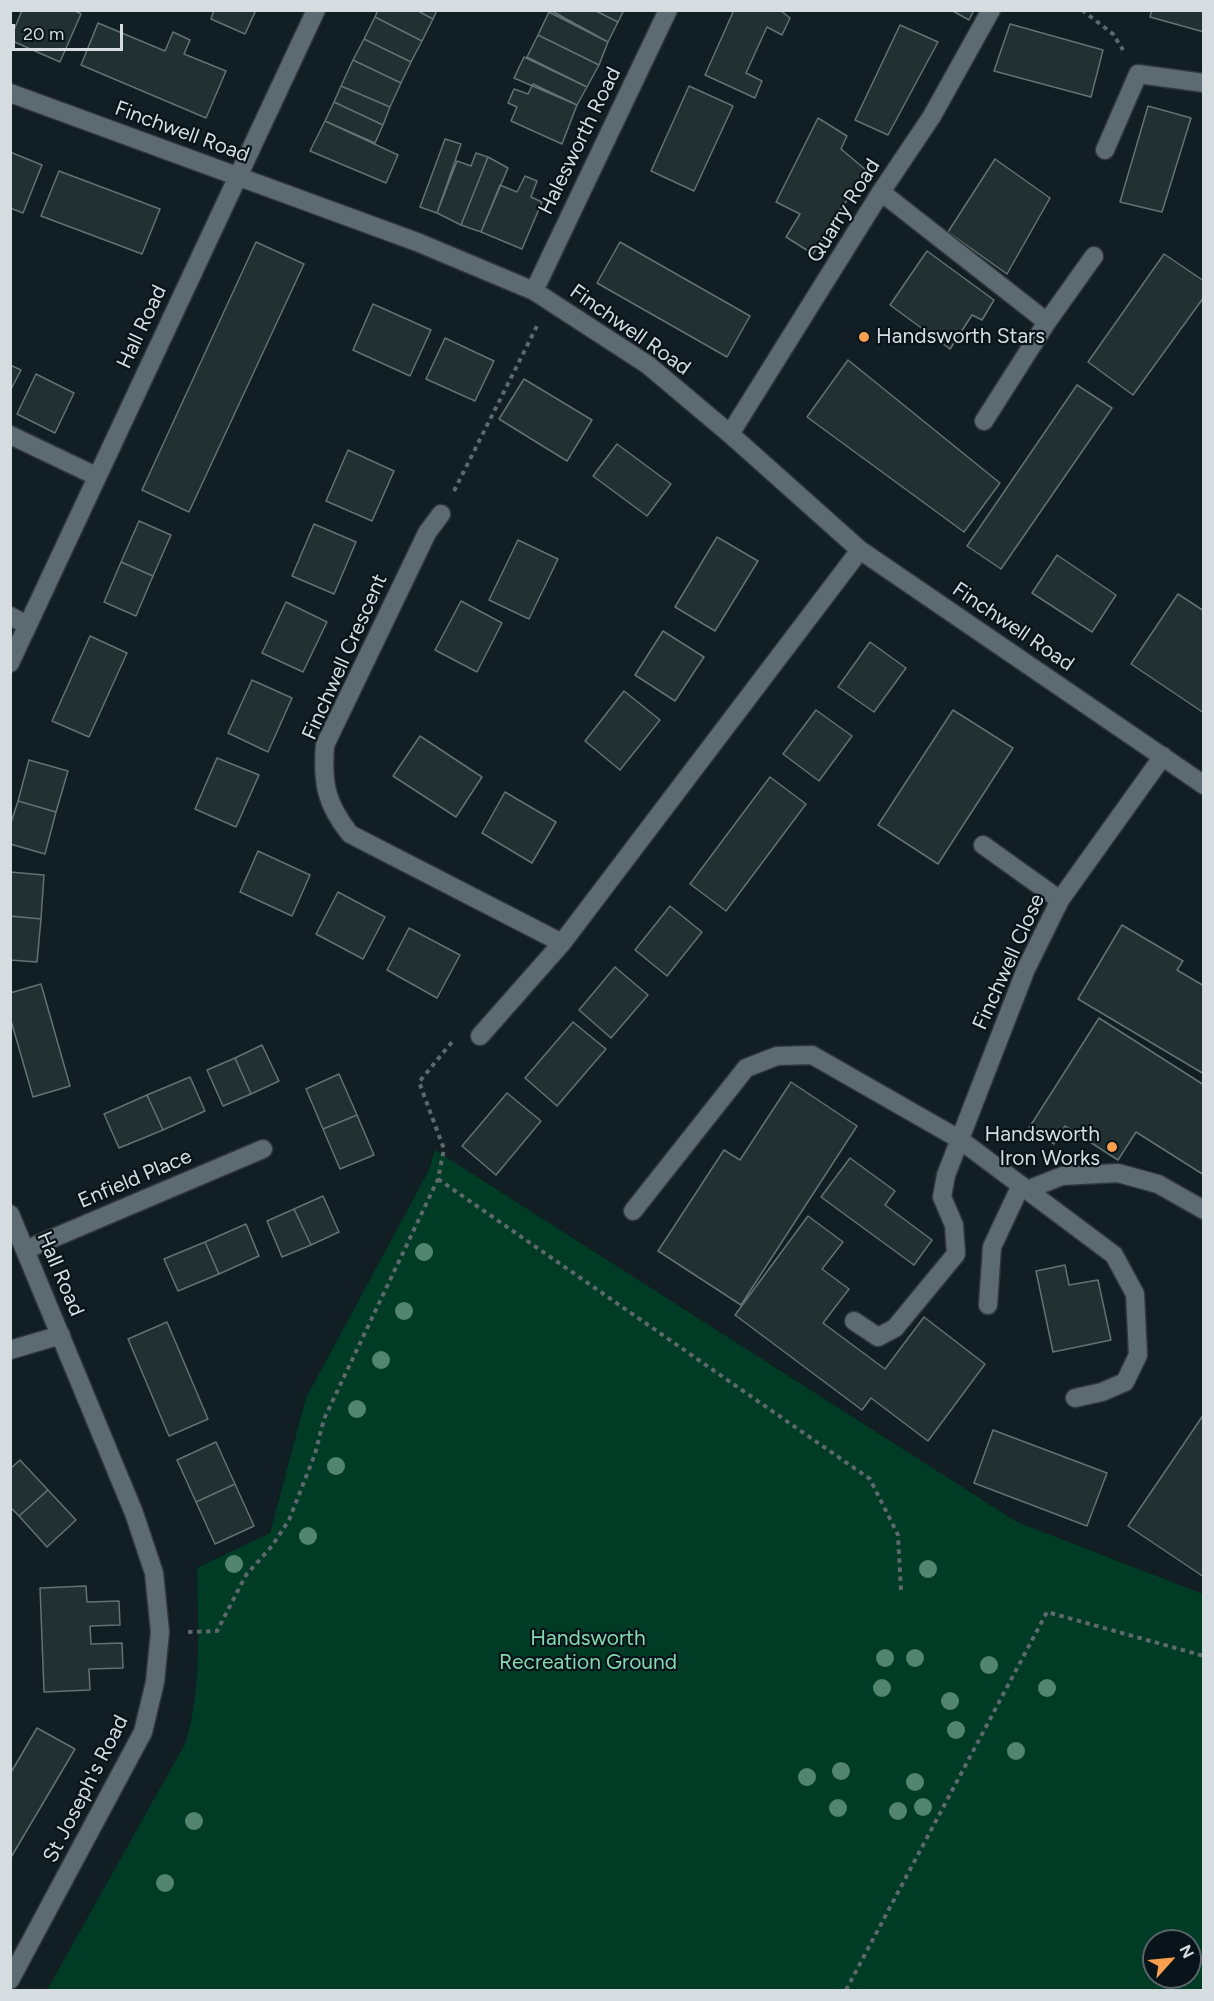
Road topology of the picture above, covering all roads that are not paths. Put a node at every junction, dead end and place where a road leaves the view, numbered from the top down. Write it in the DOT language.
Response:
graph roads {
  1 [pos="316,10"];
  2 [pos="668,10"];
  3 [pos="991,10"];
  4 [pos="1203,83"];
  5 [pos="10,93"];
  6 [pos="1105,150"];
  7 [pos="238,176"];
  8 [pos="881,192"];
  9 [pos="1094,256"];
  10 [pos="534,291"];
  11 [pos="1047,322"];
  12 [pos="984,421"];
  13 [pos="730,434"];
  14 [pos="10,435"];
  15 [pos="96,477"];
  16 [pos="441,514"];
  17 [pos="860,550"];
  18 [pos="10,616"];
  19 [pos="27,625"];
  20 [pos="10,663"];
  21 [pos="1163,756"];
  22 [pos="1203,785"];
  23 [pos="983,845"];
  24 [pos="1060,900"];
  25 [pos="562,944"];
  26 [pos="480,1036"];
  27 [pos="959,1139"];
  28 [pos="263,1149"];
  29 [pos="1024,1187"];
  30 [pos="1203,1210"];
  31 [pos="633,1211"];
  32 [pos="10,1214"];
  33 [pos="25,1250"];
  34 [pos="988,1305"];
  35 [pos="854,1321"];
  36 [pos="62,1335"];
  37 [pos="10,1350"];
  38 [pos="1075,1398"];
  39 [pos="10,1980"];
  1 -- 7 [label="street, Hall Road"];
  2 -- 10 [label="street, Halesworth Road"];
  3 -- 8 [label="street, Quarry Road"];
  4 -- 6 [label="street"];
  5 -- 7 [label="street, Finchwell Road"];
  7 -- 10 [label="street, Finchwell Road"];
  7 -- 15 [label="street, Hall Road"];
  8 -- 11 [label="street"];
  8 -- 13 [label="street, Quarry Road"];
  9 -- 11 [label="street"];
  10 -- 13 [label="street, Finchwell Road"];
  11 -- 12 [label="street"];
  13 -- 17 [label="street, Finchwell Road"];
  14 -- 15 [label="street"];
  15 -- 19 [label="street, Hall Road"];
  16 -- 25 [label="street, Finchwell Crescent"];
  17 -- 21 [label="street, Finchwell Road"];
  17 -- 25 [label="street"];
  18 -- 19 [label="street"];
  19 -- 20 [label="street, Hall Road"];
  21 -- 22 [label="street, Finchwell Road"];
  21 -- 24 [label="street, Finchwell Close"];
  23 -- 24 [label="street"];
  24 -- 27 [label="street, Finchwell Close"];
  25 -- 26 [label="street"];
  27 -- 29 [label="street"];
  27 -- 31 [label="street"];
  27 -- 35 [label="street, Finchwell Close"];
  28 -- 33 [label="street, Enfield Place"];
  29 -- 30 [label="street"];
  29 -- 34 [label="street"];
  29 -- 38 [label="street"];
  32 -- 33 [label="street, Hall Road"];
  33 -- 36 [label="street, Hall Road"];
  36 -- 37 [label="street, Hall Road"];
  36 -- 39 [label="street, St Joseph's Road"];
}
